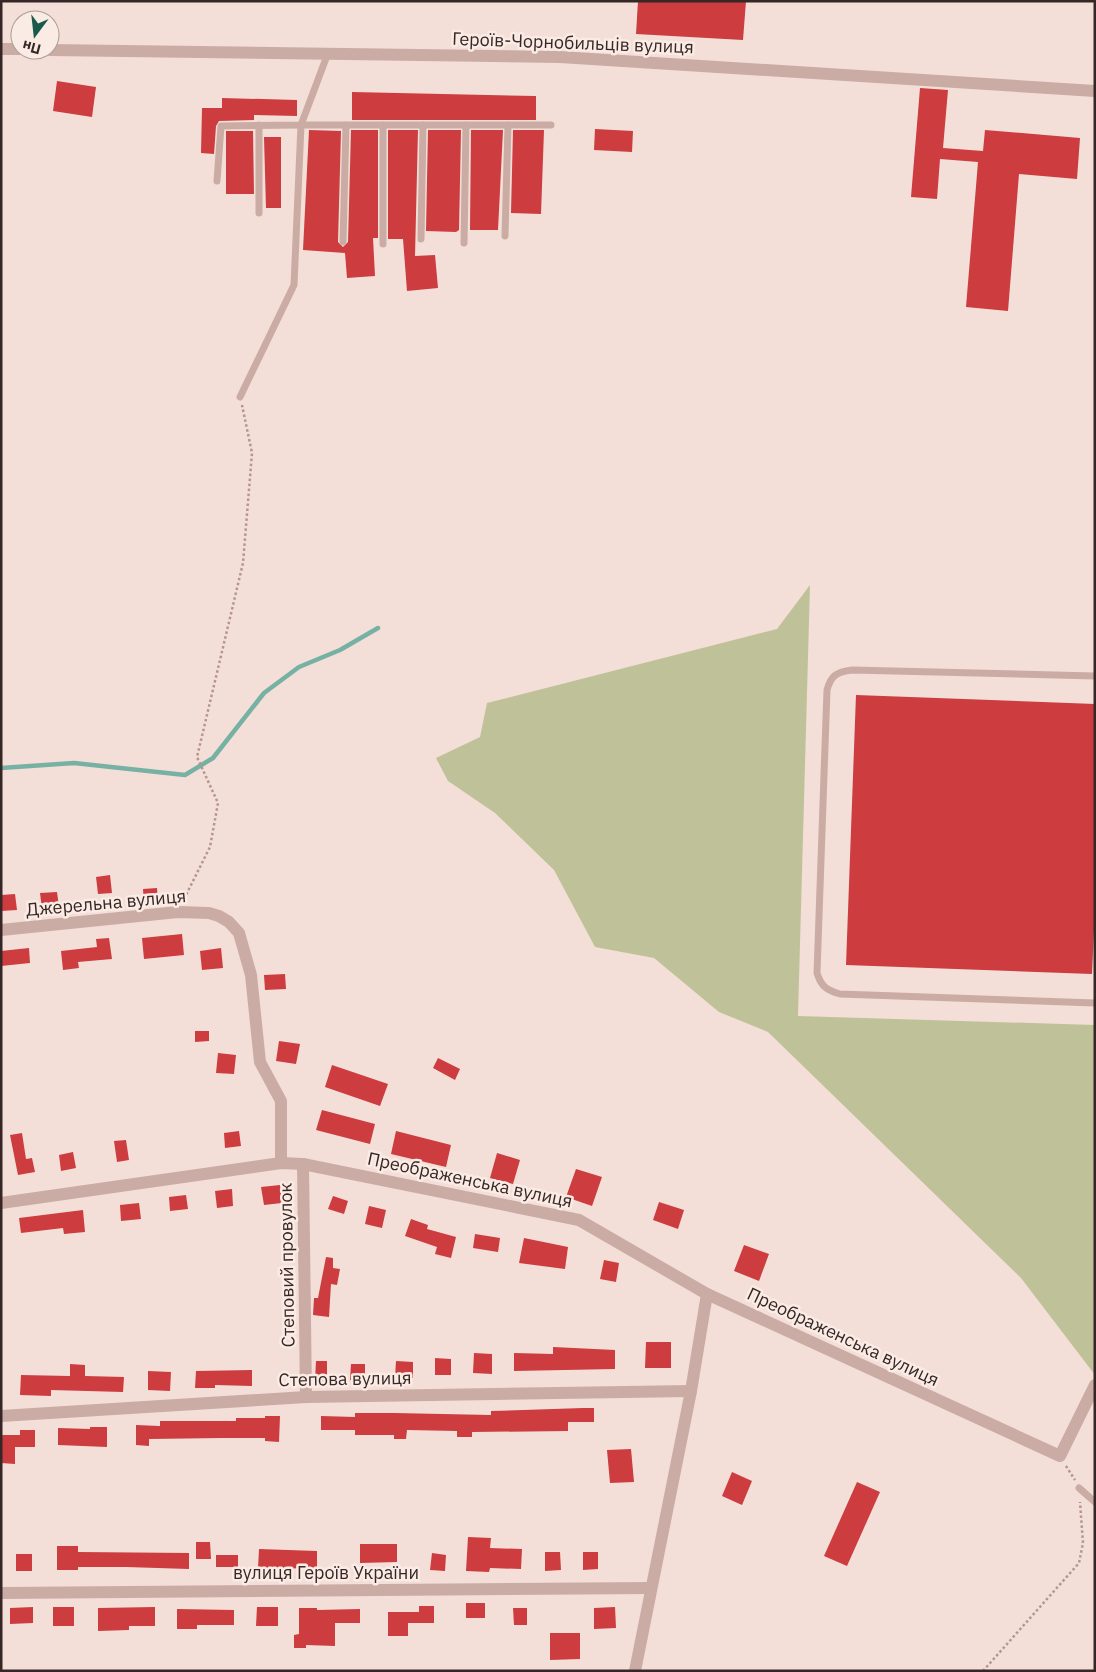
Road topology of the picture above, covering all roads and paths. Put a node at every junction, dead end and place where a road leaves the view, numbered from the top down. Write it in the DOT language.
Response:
graph roads {
  1 [pos="60,50"];
  2 [pos="328,53"];
  3 [pos="1095,91"];
  4 [pos="259,125"];
  5 [pos="301,125"];
  6 [pos="346,125"];
  7 [pos="384,125"];
  8 [pos="423,125"];
  9 [pos="466,125"];
  10 [pos="508,125"];
  11 [pos="551,125"];
  12 [pos="217,181"];
  13 [pos="259,212"];
  14 [pos="505,236"];
  15 [pos="421,239"];
  16 [pos="343,242"];
  17 [pos="464,243"];
  18 [pos="383,244"];
  19 [pos="240,397"];
  20 [pos="1095,676"];
  21 [pos="178,912"];
  22 [pos="1,930"];
  23 [pos="1095,1003"];
  24 [pos="281,1163"];
  25 [pos="303,1164"];
  26 [pos="1,1203"];
  27 [pos="707,1294"];
  28 [pos="1095,1384"];
  29 [pos="690,1391"];
  30 [pos="306,1396"];
  31 [pos="1,1416"];
  32 [pos="1060,1456"];
  33 [pos="1079,1488"];
  34 [pos="1095,1502"];
  35 [pos="651,1588"];
  36 [pos="1,1593"];
  37 [pos="635,1671"];
  38 [pos="983,1671"];
  1 -- 2 [label="street, Героїв-Чорнобильців вулиця"];
  2 -- 3 [label="street, Героїв-Чорнобильців вулиця"];
  2 -- 5 [label="lane"];
  4 -- 5 [label="lane"];
  4 -- 12 [label="lane"];
  4 -- 13 [label="lane"];
  5 -- 6 [label="lane"];
  5 -- 19 [label="lane"];
  6 -- 7 [label="lane"];
  6 -- 16 [label="lane"];
  7 -- 8 [label="lane"];
  7 -- 18 [label="lane"];
  8 -- 9 [label="lane"];
  8 -- 15 [label="lane"];
  9 -- 10 [label="lane"];
  9 -- 17 [label="lane"];
  10 -- 11 [label="lane"];
  10 -- 14 [label="lane"];
  19 -- 21 [label="path"];
  20 -- 23 [label="lane"];
  21 -- 22 [label="street, Джерельна вулиця"];
  21 -- 24 [label="street, Джерельна вулиця"];
  24 -- 25 [label="street, Преображенська вулиця"];
  24 -- 26 [label="street, Преображенська вулиця"];
  25 -- 27 [label="street, Преображенська вулиця"];
  25 -- 30 [label="street, Степовий провулок"];
  27 -- 29 [label="street"];
  27 -- 32 [label="street, Преображенська вулиця"];
  28 -- 32 [label="street"];
  29 -- 30 [label="street, Степова вулиця"];
  29 -- 35 [label="street"];
  30 -- 31 [label="street, Степова вулиця"];
  32 -- 33 [label="path"];
  33 -- 34 [label="lane"];
  33 -- 38 [label="path"];
  35 -- 36 [label="street, вулиця Героїв України"];
  35 -- 37 [label="street"];
}
